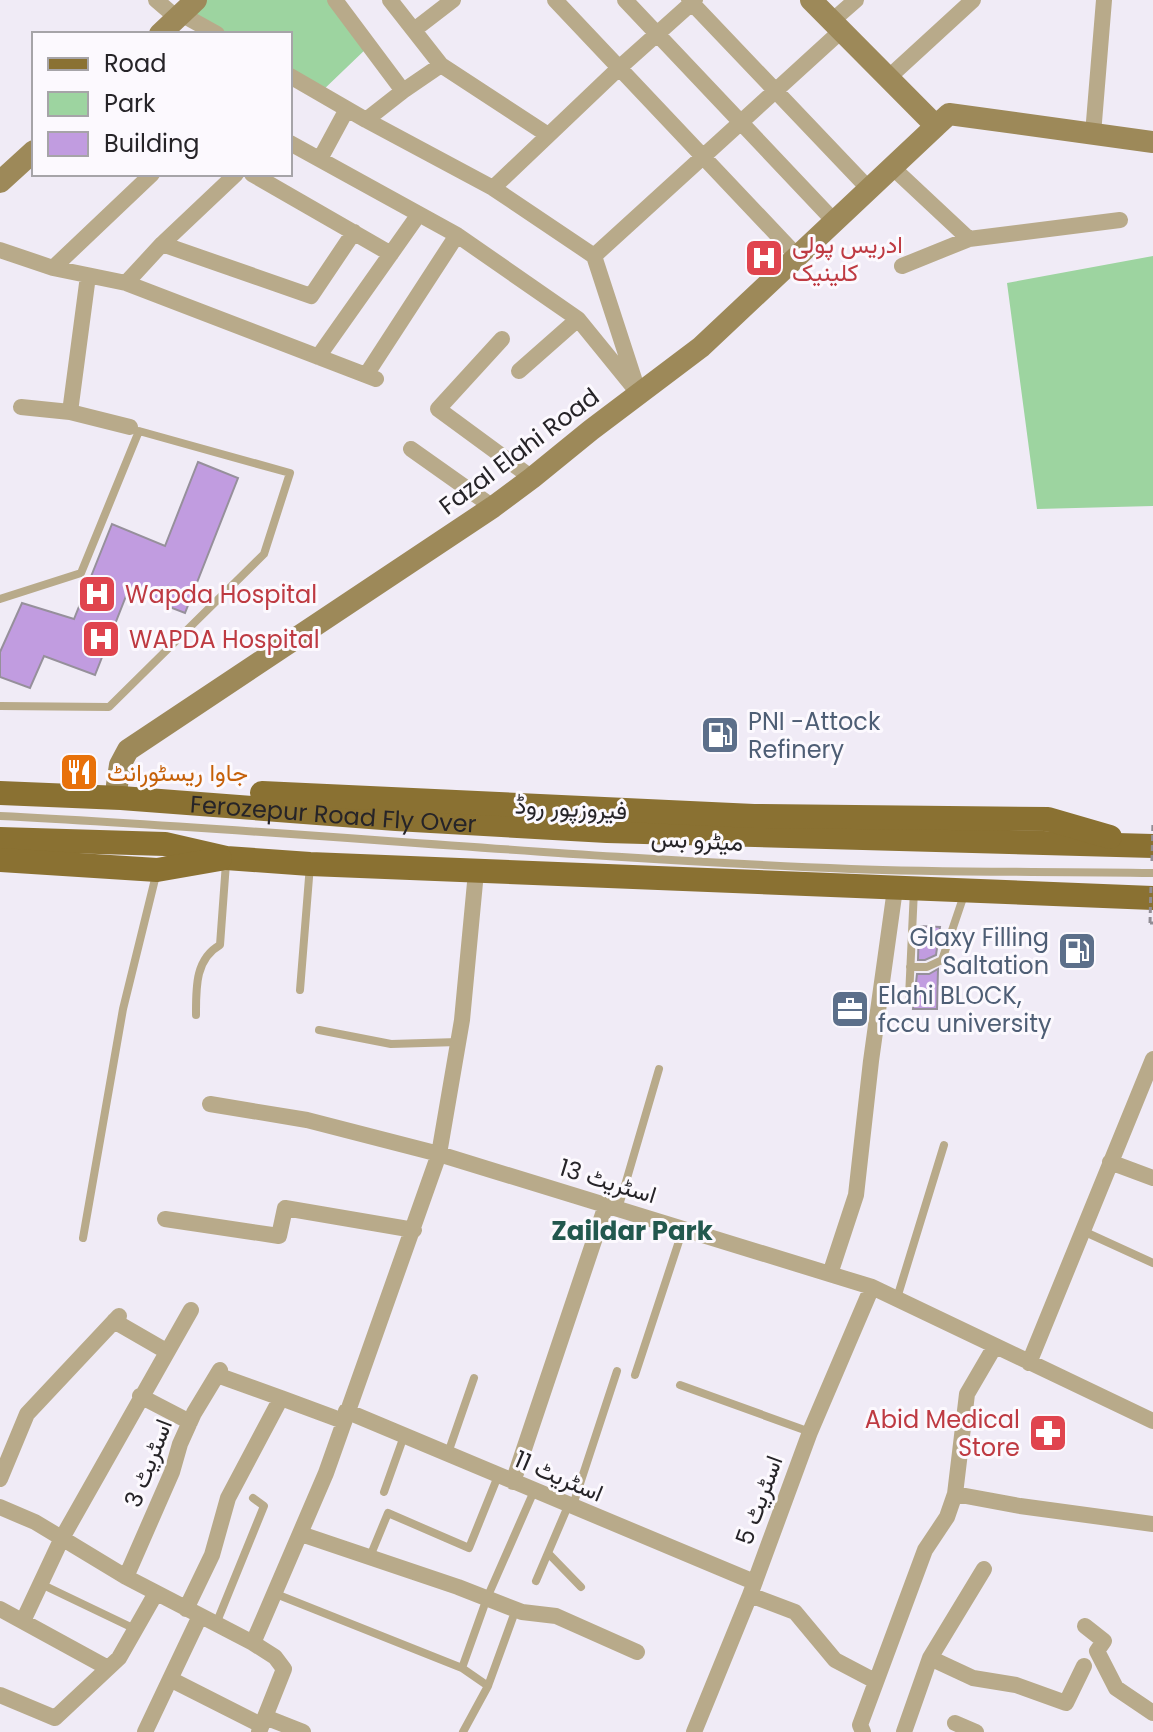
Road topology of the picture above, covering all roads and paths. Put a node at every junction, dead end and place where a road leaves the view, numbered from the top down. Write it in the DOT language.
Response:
graph roads {
  1 [pos="156,0"];
  2 [pos="335,0"];
  3 [pos="390,0"];
  4 [pos="453,0"];
  5 [pos="555,0"];
  6 [pos="625,0"];
  7 [pos="811,0"];
  8 [pos="856,0"];
  9 [pos="973,0"];
  10 [pos="1104,0"];
  11 [pos="692,1"];
  12 [pos="185,10"];
  13 [pos="837,26"];
  14 [pos="414,30"];
  15 [pos="162,32"];
  16 [pos="214,32"];
  17 [pos="657,34"];
  18 [pos="441,65"];
  19 [pos="619,68"];
  20 [pos="292,77"];
  21 [pos="888,78"];
  22 [pos="403,91"];
  23 [pos="775,91"];
  24 [pos="347,109"];
  25 [pos="366,120"];
  26 [pos="739,123"];
  27 [pos="936,126"];
  28 [pos="1093,134"];
  29 [pos="548,135"];
  30 [pos="1153,142"];
  31 [pos="292,144"];
  32 [pos="32,153"];
  33 [pos="703,157"];
  34 [pos="320,159"];
  35 [pos="892,167"];
  36 [pos="150,176"];
  37 [pos="234,176"];
  38 [pos="256,176"];
  39 [pos="0,182"];
  40 [pos="493,188"];
  41 [pos="869,189"];
  42 [pos="419,214"];
  43 [pos="1120,220"];
  44 [pos="834,221"];
  45 [pos="354,232"];
  46 [pos="457,235"];
  47 [pos="969,239"];
  48 [pos="162,244"];
  49 [pos="0,250"];
  50 [pos="391,254"];
  51 [pos="594,256"];
  52 [pos="797,256"];
  53 [pos="902,266"];
  54 [pos="53,268"];
  55 [pos="88,276"];
  56 [pos="126,283"];
  57 [pos="578,319"];
  58 [pos="502,339"];
  59 [pos="318,357"];
  60 [pos="519,371"];
  61 [pos="639,394"];
  62 [pos="21,407"];
  63 [pos="70,412"];
  64 [pos="130,427"];
  65 [pos="411,449"];
  66 [pos="532,478"];
  67 [pos="493,507"];
  68 [pos="0,599"];
  69 [pos="0,706"];
  70 [pos="0,782"];
  71 [pos="117,785"];
  72 [pos="0,793"];
  73 [pos="0,816"];
  74 [pos="0,839"];
  75 [pos="956,842"];
  76 [pos="1146,846"];
  77 [pos="226,858"];
  78 [pos="0,860"];
  79 [pos="310,864"];
  80 [pos="157,870"];
  81 [pos="476,872"];
  82 [pos="1153,873"];
  83 [pos="905,889"];
  84 [pos="965,891"];
  85 [pos="1153,898"];
  86 [pos="910,967"];
  87 [pos="300,990"];
  88 [pos="909,997"];
  89 [pos="196,1015"];
  90 [pos="319,1030"];
  91 [pos="458,1042"];
  92 [pos="1153,1059"];
  93 [pos="659,1069"];
  94 [pos="210,1104"];
  95 [pos="944,1145"];
  96 [pos="439,1154"];
  97 [pos="1110,1162"];
  98 [pos="1153,1178"];
  99 [pos="612,1207"];
  100 [pos="165,1219"];
  101 [pos="683,1229"];
  102 [pos="414,1230"];
  103 [pos="1082,1230"];
  104 [pos="83,1238"];
  105 [pos="1153,1263"];
  106 [pos="830,1274"];
  107 [pos="872,1287"];
  108 [pos="897,1299"];
  109 [pos="191,1310"];
  110 [pos="995,1346"];
  111 [pos="166,1351"];
  112 [pos="1029,1363"];
  113 [pos="617,1371"];
  114 [pos="218,1372"];
  115 [pos="635,1375"];
  116 [pos="474,1378"];
  117 [pos="680,1385"];
  118 [pos="140,1396"];
  119 [pos="281,1398"];
  120 [pos="344,1416"];
  121 [pos="1153,1421"];
  122 [pos="190,1422"];
  123 [pos="810,1432"];
  124 [pos="404,1436"];
  125 [pos="448,1455"];
  126 [pos="0,1479"];
  127 [pos="505,1479"];
  128 [pos="534,1491"];
  129 [pos="384,1492"];
  130 [pos="955,1494"];
  131 [pos="253,1498"];
  132 [pos="0,1507"];
  133 [pos="570,1507"];
  134 [pos="1153,1524"];
  135 [pos="301,1534"];
  136 [pos="62,1538"];
  137 [pos="548,1553"];
  138 [pos="369,1559"];
  139 [pos="984,1569"];
  140 [pos="126,1577"];
  141 [pos="536,1581"];
  142 [pos="41,1584"];
  143 [pos="581,1587"];
  144 [pos="752,1589"];
  145 [pos="156,1593"];
  146 [pos="276,1594"];
  147 [pos="487,1598"];
  148 [pos="0,1609"];
  149 [pos="516,1609"];
  150 [pos="193,1613"];
  151 [pos="23,1621"];
  152 [pos="216,1625"];
  153 [pos="1085,1626"];
  154 [pos="135,1630"];
  155 [pos="253,1643"];
  156 [pos="637,1652"];
  157 [pos="930,1658"];
  158 [pos="1084,1666"];
  159 [pos="108,1668"];
  160 [pos="462,1668"];
  161 [pos="170,1679"];
  162 [pos="875,1681"];
  163 [pos="488,1686"];
  164 [pos="0,1695"];
  165 [pos="1153,1713"];
  166 [pos="955,1723"];
  167 [pos="261,1725"];
  168 [pos="145,1732"];
  169 [pos="303,1732"];
  170 [pos="463,1732"];
  171 [pos="694,1732"];
  172 [pos="863,1732"];
  173 [pos="904,1732"];
  174 [pos="976,1732"];
  1 -- 12 [label="street"];
  2 -- 22 [label="street"];
  3 -- 14 [label="street"];
  4 -- 14 [label="street"];
  5 -- 19 [label="street"];
  6 -- 17 [label="street"];
  7 -- 13 [label="street"];
  8 -- 13 [label="street"];
  9 -- 21 [label="street"];
  10 -- 28 [label="street"];
  11 -- 17 [label="street"];
  11 -- 23 [label="street"];
  12 -- 15 [label="street"];
  12 -- 16 [label="street"];
  13 -- 21 [label="street"];
  13 -- 23 [label="street"];
  14 -- 18 [label="street"];
  17 -- 19 [label="street"];
  17 -- 26 [label="street"];
  18 -- 22 [label="street"];
  18 -- 29 [label="street"];
  19 -- 29 [label="street"];
  19 -- 33 [label="street"];
  20 -- 24 [label="street"];
  21 -- 27 [label="street"];
  22 -- 25 [label="street"];
  23 -- 26 [label="street"];
  23 -- 41 [label="street"];
  24 -- 25 [label="street"];
  24 -- 34 [label="street"];
  25 -- 40 [label="street"];
  26 -- 33 [label="street"];
  26 -- 44 [label="street"];
  27 -- 28 [label="street"];
  27 -- 35 [label="street, Fazal Elahi Road"];
  28 -- 30 [label="street"];
  29 -- 40 [label="street"];
  31 -- 34 [label="street"];
  32 -- 39 [label="street"];
  33 -- 51 [label="street"];
  33 -- 52 [label="street"];
  34 -- 42 [label="street"];
  35 -- 41 [label="street, Fazal Elahi Road"];
  35 -- 47 [label="street"];
  36 -- 54 [label="street"];
  37 -- 48 [label="street"];
  38 -- 45 [label="street"];
  40 -- 51 [label="street"];
  41 -- 44 [label="street, Fazal Elahi Road"];
  42 -- 46 [label="street"];
  42 -- 50 [label="street"];
  43 -- 47 [label="street"];
  44 -- 52 [label="street, Fazal Elahi Road"];
  45 -- 48 [label="street"];
  45 -- 50 [label="street"];
  46 -- 57 [label="street"];
  46 -- 59 [label="street"];
  47 -- 53 [label="street"];
  48 -- 56 [label="street"];
  49 -- 54 [label="street"];
  50 -- 59 [label="street"];
  51 -- 61 [label="street"];
  52 -- 61 [label="street, Fazal Elahi Road"];
  54 -- 55 [label="street"];
  55 -- 56 [label="street"];
  55 -- 63 [label="street"];
  56 -- 59 [label="street"];
  57 -- 60 [label="street"];
  57 -- 61 [label="street"];
  58 -- 66 [label="street"];
  61 -- 66 [label="street, Fazal Elahi Road"];
  62 -- 63 [label="street"];
  63 -- 64 [label="street"];
  65 -- 67 [label="street"];
  66 -- 67 [label="street, Fazal Elahi Road"];
  67 -- 71 [label="street, Fazal Elahi Road"];
  68 -- 69 [label="lane"];
  70 -- 71 [label="main road, فیروزپور روڈ"];
  71 -- 76 [label="main road, فیروزپور روڈ"];
  72 -- 75 [label="main road, Ferozepur Road Fly Over"];
  73 -- 82 [label="lane, میٹرو بس, bridge"];
  74 -- 77 [label="main road"];
  75 -- 76 [label="main road, فیروزپور روڈ"];
  77 -- 79 [label="main road"];
  77 -- 80 [label="main road"];
  77 -- 89 [label="lane"];
  78 -- 80 [label="main road"];
  79 -- 81 [label="main road"];
  79 -- 87 [label="lane"];
  80 -- 104 [label="lane"];
  81 -- 83 [label="main road"];
  81 -- 91 [label="street"];
  83 -- 84 [label="main road"];
  83 -- 86 [label="lane"];
  83 -- 106 [label="street"];
  84 -- 85 [label="main road"];
  84 -- 86 [label="lane"];
  86 -- 88 [label="lane"];
  90 -- 91 [label="lane"];
  91 -- 96 [label="street"];
  92 -- 97 [label="street"];
  93 -- 99 [label="lane"];
  94 -- 96 [label="street, اسٹریٹ 13"];
  95 -- 108 [label="lane"];
  96 -- 99 [label="street, اسٹریٹ 13"];
  96 -- 102 [label="street"];
  97 -- 98 [label="street"];
  97 -- 103 [label="street"];
  99 -- 101 [label="street, اسٹریٹ 13"];
  99 -- 127 [label="street"];
  100 -- 102 [label="street"];
  101 -- 106 [label="street, اسٹریٹ 13"];
  101 -- 115 [label="lane"];
  102 -- 120 [label="street"];
  103 -- 105 [label="lane"];
  103 -- 112 [label="street"];
  106 -- 107 [label="street, اسٹریٹ 13"];
  107 -- 108 [label="street, اسٹریٹ 13"];
  107 -- 123 [label="street, اسٹریٹ 5"];
  108 -- 110 [label="street, اسٹریٹ 13"];
  109 -- 111 [label="street"];
  110 -- 112 [label="street, اسٹریٹ 13"];
  110 -- 130 [label="street"];
  111 -- 118 [label="street"];
  111 -- 126 [label="street"];
  112 -- 121 [label="street, اسٹریٹ 13"];
  113 -- 133 [label="lane"];
  114 -- 119 [label="street, اسٹریٹ 11"];
  114 -- 122 [label="street, اسٹریٹ 3"];
  116 -- 125 [label="lane"];
  117 -- 123 [label="lane"];
  118 -- 122 [label="street"];
  118 -- 136 [label="street"];
  119 -- 120 [label="street, اسٹریٹ 11"];
  119 -- 150 [label="street"];
  120 -- 124 [label="street, اسٹریٹ 11"];
  120 -- 135 [label="street"];
  122 -- 140 [label="street, اسٹریٹ 3"];
  123 -- 144 [label="street, اسٹریٹ 5"];
  124 -- 125 [label="street, اسٹریٹ 11"];
  124 -- 129 [label="lane"];
  125 -- 127 [label="street, اسٹریٹ 11"];
  127 -- 128 [label="street, اسٹریٹ 11"];
  127 -- 138 [label="lane"];
  128 -- 133 [label="street, اسٹریٹ 11"];
  128 -- 147 [label="lane"];
  130 -- 134 [label="street"];
  130 -- 162 [label="street"];
  131 -- 152 [label="lane"];
  132 -- 136 [label="street"];
  133 -- 137 [label="lane"];
  133 -- 144 [label="street, اسٹریٹ 11"];
  135 -- 138 [label="street"];
  135 -- 146 [label="street"];
  136 -- 140 [label="street"];
  136 -- 142 [label="street"];
  137 -- 141 [label="lane"];
  137 -- 143 [label="lane"];
  138 -- 147 [label="street"];
  139 -- 157 [label="street"];
  140 -- 145 [label="street"];
  142 -- 151 [label="street"];
  142 -- 154 [label="lane"];
  144 -- 162 [label="street, اسٹریٹ 11"];
  144 -- 171 [label="street, اسٹریٹ 5"];
  145 -- 150 [label="street"];
  145 -- 154 [label="street"];
  146 -- 155 [label="street"];
  146 -- 160 [label="lane"];
  147 -- 149 [label="street"];
  147 -- 160 [label="lane"];
  148 -- 151 [label="street"];
  149 -- 156 [label="street"];
  149 -- 163 [label="lane"];
  150 -- 152 [label="street"];
  150 -- 161 [label="street"];
  151 -- 159 [label="street"];
  152 -- 155 [label="street"];
  153 -- 165 [label="street"];
  154 -- 159 [label="street"];
  155 -- 167 [label="street"];
  157 -- 158 [label="street"];
  157 -- 173 [label="street"];
  159 -- 164 [label="street"];
  160 -- 163 [label="lane"];
  161 -- 167 [label="street"];
  161 -- 168 [label="street"];
  162 -- 172 [label="street"];
  163 -- 170 [label="lane"];
  166 -- 174 [label="street"];
  167 -- 169 [label="street"];
}
